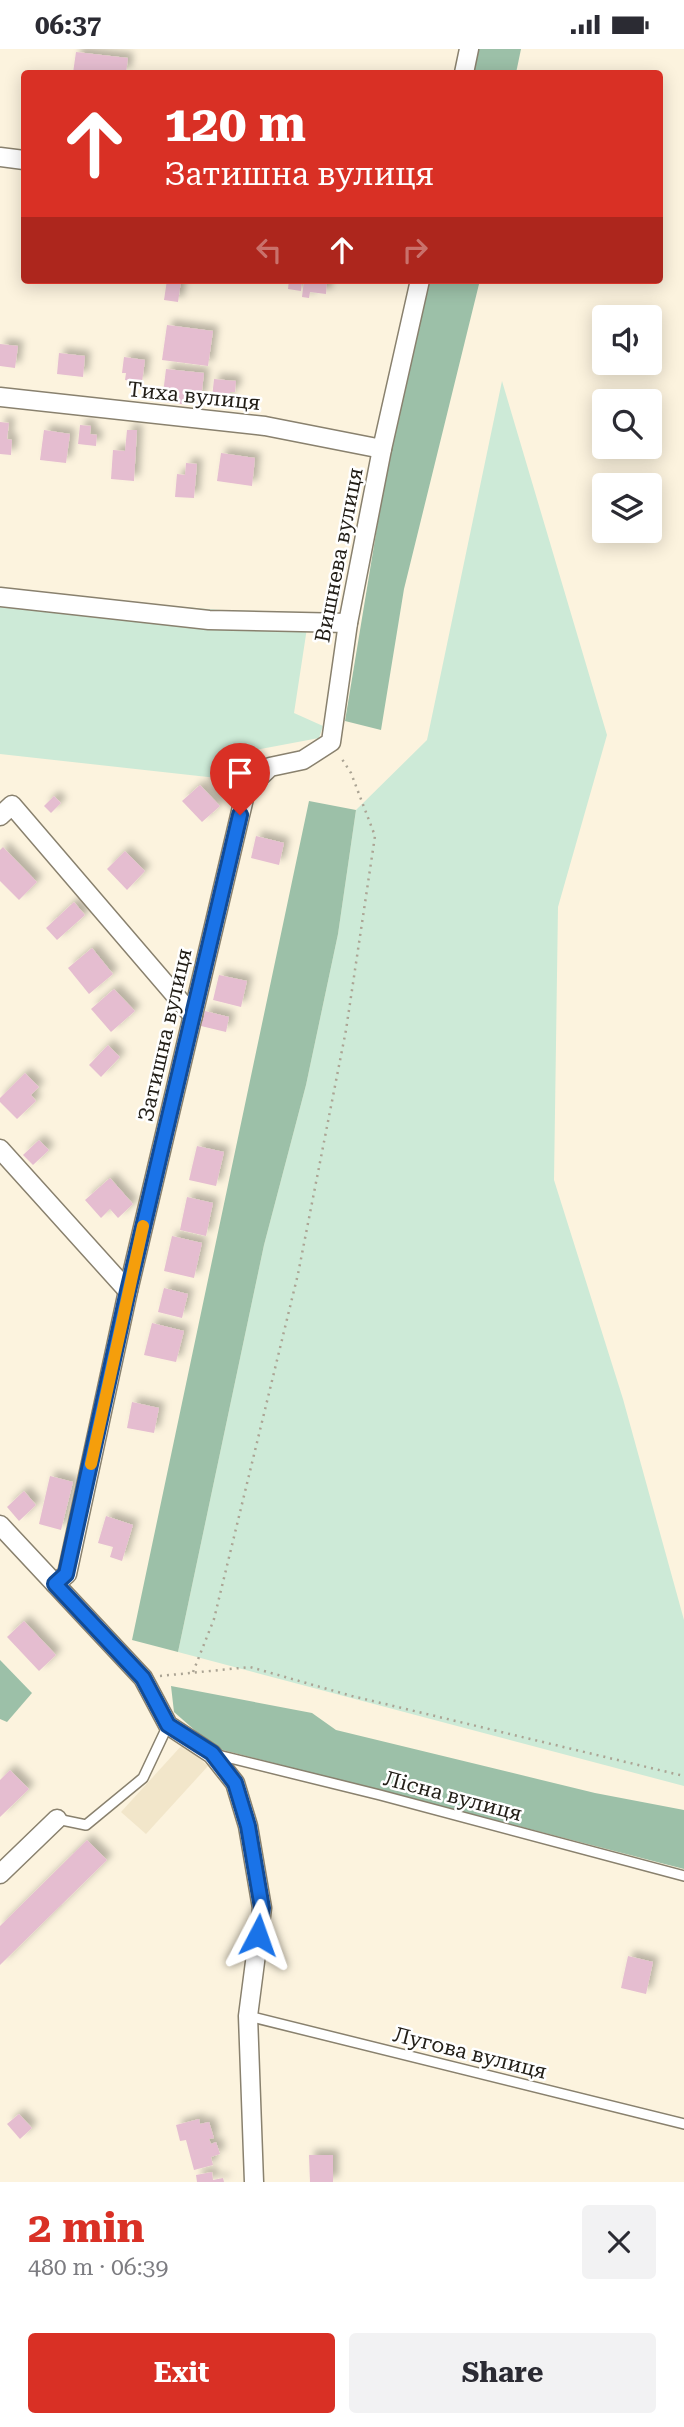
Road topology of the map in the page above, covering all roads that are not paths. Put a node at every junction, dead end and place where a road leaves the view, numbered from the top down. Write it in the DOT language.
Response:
graph roads {
  1 [pos="469,49"];
  2 [pos="465,70"];
  3 [pos="0,157"];
  4 [pos="21,160"];
  5 [pos="419,284"];
  6 [pos="0,397"];
  7 [pos="382,449"];
  8 [pos="0,597"];
  9 [pos="348,623"];
  10 [pos="246,790"];
  11 [pos="0,816"];
  12 [pos="193,1016"];
  13 [pos="0,1149"];
  14 [pos="128,1291"];
  15 [pos="0,1525"];
  16 [pos="55,1584"];
  17 [pos="168,1725"];
  18 [pos="212,1753"];
  19 [pos="57,1819"];
  20 [pos="0,1874"];
  21 [pos="684,1876"];
  22 [pos="248,2016"];
  23 [pos="684,2124"];
  24 [pos="254,2182"];
  1 -- 2 [label="street"];
  3 -- 4 [label="street"];
  5 -- 7 [label="street, Вишнева вулиця"];
  6 -- 7 [label="street, Тиха вулиця"];
  7 -- 9 [label="street, Вишнева вулиця"];
  8 -- 9 [label="street"];
  9 -- 10 [label="street, Вишнева вулиця"];
  10 -- 12 [label="street, Затишна вулиця"];
  11 -- 12 [label="street"];
  12 -- 14 [label="street, Затишна вулиця"];
  13 -- 14 [label="street"];
  14 -- 16 [label="street, Затишна вулиця"];
  15 -- 16 [label="street"];
  16 -- 17 [label="street"];
  17 -- 18 [label="street"];
  17 -- 19 [label="lane"];
  18 -- 21 [label="lane, Лісна вулиця"];
  18 -- 22 [label="street"];
  19 -- 20 [label="street"];
  22 -- 23 [label="lane, Лугова вулиця"];
  22 -- 24 [label="street"];
}
